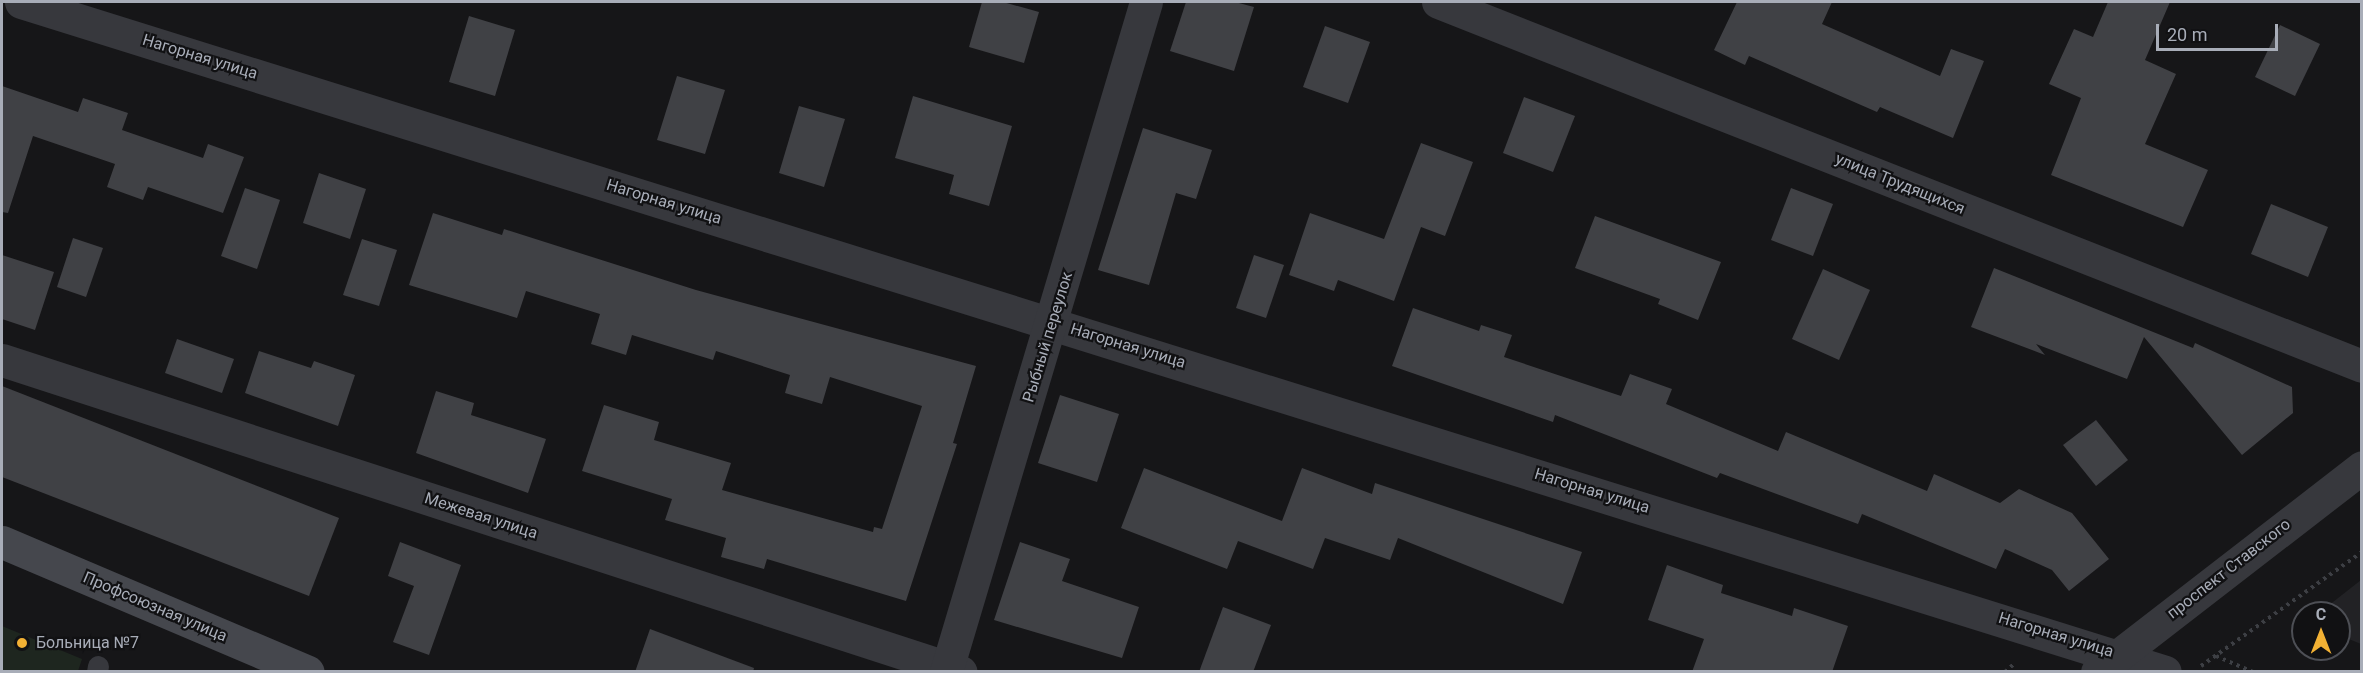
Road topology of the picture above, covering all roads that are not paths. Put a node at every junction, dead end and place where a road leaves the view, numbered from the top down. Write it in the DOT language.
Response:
graph roads {
  1 [pos="21,2"];
  2 [pos="1146,2"];
  3 [pos="1438,2"];
  4 [pos="1053,323"];
  5 [pos="2,360"];
  6 [pos="2361,366"];
  7 [pos="2361,466"];
  8 [pos="2,542"];
  9 [pos="2108,663"];
  10 [pos="952,670"];
  11 [pos="308,672"];
  12 [pos="2165,672"];
  1 -- 4 [label="street, Нагорная улица"];
  2 -- 4 [label="street, Рыбный переулок"];
  3 -- 6 [label="street, улица Трудящихся"];
  4 -- 9 [label="street, Нагорная улица"];
  4 -- 10 [label="street, Рыбный переулок"];
  5 -- 10 [label="street, Межевая улица"];
  7 -- 9 [label="street, проспект Ставского"];
  8 -- 11 [label="main road, Профсоюзная улица"];
  9 -- 12 [label="street, Нагорная улица"];
}
